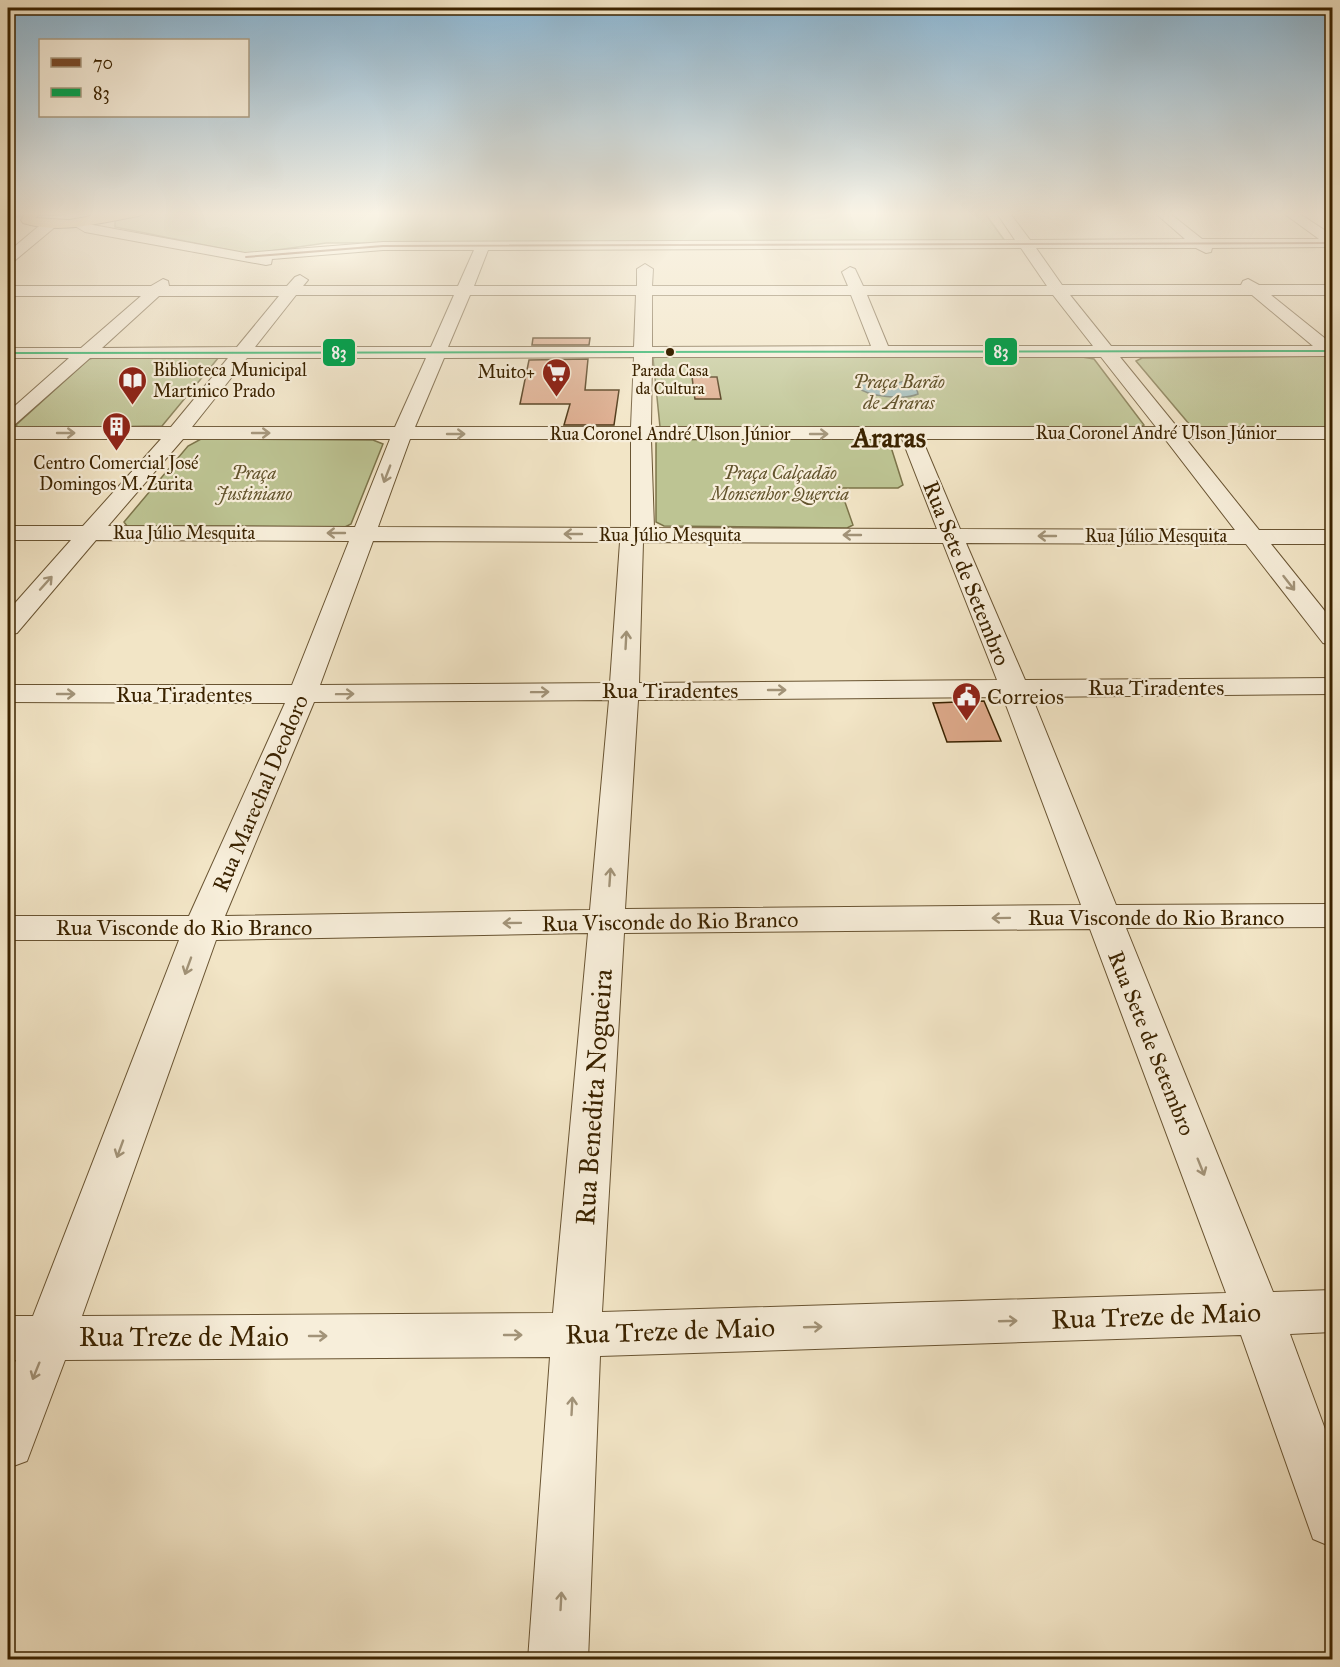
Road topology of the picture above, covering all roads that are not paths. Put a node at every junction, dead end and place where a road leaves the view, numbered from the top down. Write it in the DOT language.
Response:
graph roads {
  1 [pos="388,290"];
  2 [pos="859,290"];
  3 [pos="900,290"];
  4 [pos="1058,290"];
  5 [pos="1213,290"];
  6 [pos="1254,290"];
  7 [pos="1332,290"];
  8 [pos="8,291"];
  9 [pos="155,291"];
  10 [pos="292,291"];
  11 [pos="392,291"];
  12 [pos="462,291"];
  13 [pos="645,291"];
  14 [pos="1331,351"];
  15 [pos="643,352"];
  16 [pos="882,352"];
  17 [pos="8,353"];
  18 [pos="85,353"];
  19 [pos="243,353"];
  20 [pos="438,353"];
  21 [pos="1108,353"];
  22 [pos="8,422"];
  23 [pos="1171,432"];
  24 [pos="8,433"];
  25 [pos="177,433"];
  26 [pos="1332,433"];
  27 [pos="402,434"];
  28 [pos="641,434"];
  29 [pos="910,434"];
  30 [pos="8,533"];
  31 [pos="91,533"];
  32 [pos="364,533"];
  33 [pos="638,535"];
  34 [pos="953,536"];
  35 [pos="1253,537"];
  36 [pos="1332,537"];
  37 [pos="8,627"];
  38 [pos="1332,637"];
  39 [pos="1332,686"];
  40 [pos="1014,688"];
  41 [pos="624,691"];
  42 [pos="8,693"];
  43 [pos="303,694"];
  44 [pos="1332,915"];
  45 [pos="1102,917"];
  46 [pos="607,921"];
  47 [pos="8,928"];
  48 [pos="202,928"];
  49 [pos="1332,1311"];
  50 [pos="1258,1313"];
  51 [pos="576,1335"];
  52 [pos="28,1338"];
  53 [pos="8,1443"];
  54 [pos="1332,1520"];
  55 [pos="558,1659"];
  1 -- 11 [label="street"];
  2 -- 3 [label="street"];
  2 -- 13 [label="street"];
  2 -- 16 [label="street"];
  4 -- 21 [label="street"];
  5 -- 6 [label="street"];
  6 -- 7 [label="street"];
  6 -- 14 [label="street"];
  8 -- 9 [label="street"];
  9 -- 10 [label="street"];
  9 -- 18 [label="street"];
  10 -- 11 [label="street"];
  10 -- 19 [label="street"];
  11 -- 12 [label="street"];
  12 -- 13 [label="street"];
  12 -- 20 [label="street, Rua Marechal Deodoro"];
  13 -- 15 [label="street, Rua Benedita Nogueira"];
  14 -- 21 [label="street"];
  15 -- 16 [label="street"];
  15 -- 20 [label="street"];
  15 -- 28 [label="street, Rua Benedita Nogueira"];
  16 -- 21 [label="street"];
  17 -- 18 [label="street"];
  18 -- 19 [label="street"];
  18 -- 22 [label="street"];
  19 -- 20 [label="street"];
  19 -- 25 [label="street"];
  20 -- 27 [label="street, Rua Marechal Deodoro"];
  21 -- 23 [label="street"];
  23 -- 26 [label="street, Rua Coronel André Ulson Júnior"];
  23 -- 29 [label="street, Rua Coronel André Ulson Júnior"];
  23 -- 35 [label="street"];
  24 -- 25 [label="street, Rua Coronel André Ulson Júnior, one-way"];
  25 -- 27 [label="street, Rua Coronel André Ulson Júnior, one-way"];
  25 -- 31 [label="street"];
  27 -- 28 [label="street, Rua Coronel André Ulson Júnior, one-way"];
  27 -- 32 [label="street, Rua Marechal Deodoro, one-way"];
  28 -- 29 [label="street, Rua Coronel André Ulson Júnior, one-way"];
  28 -- 33 [label="street, Rua Benedita Nogueira"];
  29 -- 34 [label="street, Rua Sete de Setembro"];
  30 -- 31 [label="street, Rua Júlio Mesquita"];
  32 -- 31 [label="street, Rua Júlio Mesquita, one-way"];
  37 -- 31 [label="street, one-way"];
  33 -- 32 [label="street, Rua Júlio Mesquita, one-way"];
  32 -- 43 [label="street, Rua Marechal Deodoro"];
  34 -- 33 [label="street, Rua Júlio Mesquita, one-way"];
  41 -- 33 [label="street, Rua Benedita Nogueira, one-way"];
  35 -- 34 [label="street, Rua Júlio Mesquita, one-way"];
  34 -- 40 [label="street, Rua Sete de Setembro"];
  35 -- 36 [label="street, Rua Júlio Mesquita"];
  35 -- 38 [label="street, one-way"];
  39 -- 40 [label="street, Rua Tiradentes"];
  41 -- 40 [label="street, Rua Tiradentes, one-way"];
  40 -- 45 [label="street, Rua Sete de Setembro"];
  43 -- 41 [label="street, Rua Tiradentes, one-way"];
  46 -- 41 [label="street, Rua Benedita Nogueira, one-way"];
  42 -- 43 [label="street, Rua Tiradentes, one-way"];
  43 -- 48 [label="street, Rua Marechal Deodoro"];
  44 -- 45 [label="street, Rua Visconde do Rio Branco"];
  45 -- 46 [label="street, Rua Visconde do Rio Branco, one-way"];
  45 -- 50 [label="street, Rua Sete de Setembro, one-way"];
  46 -- 48 [label="street, Rua Visconde do Rio Branco, one-way"];
  46 -- 51 [label="street, Rua Benedita Nogueira"];
  47 -- 48 [label="street, Rua Visconde do Rio Branco"];
  48 -- 52 [label="street, Rua Marechal Deodoro, one-way"];
  49 -- 50 [label="street, Rua Treze de Maio"];
  51 -- 50 [label="street, Rua Treze de Maio, one-way"];
  50 -- 54 [label="street, Rua Sete de Setembro"];
  52 -- 51 [label="street, Rua Treze de Maio, one-way"];
  55 -- 51 [label="street, Rua Benedita Nogueira, one-way"];
  52 -- 53 [label="street, Rua Marechal Deodoro, one-way"];
}
